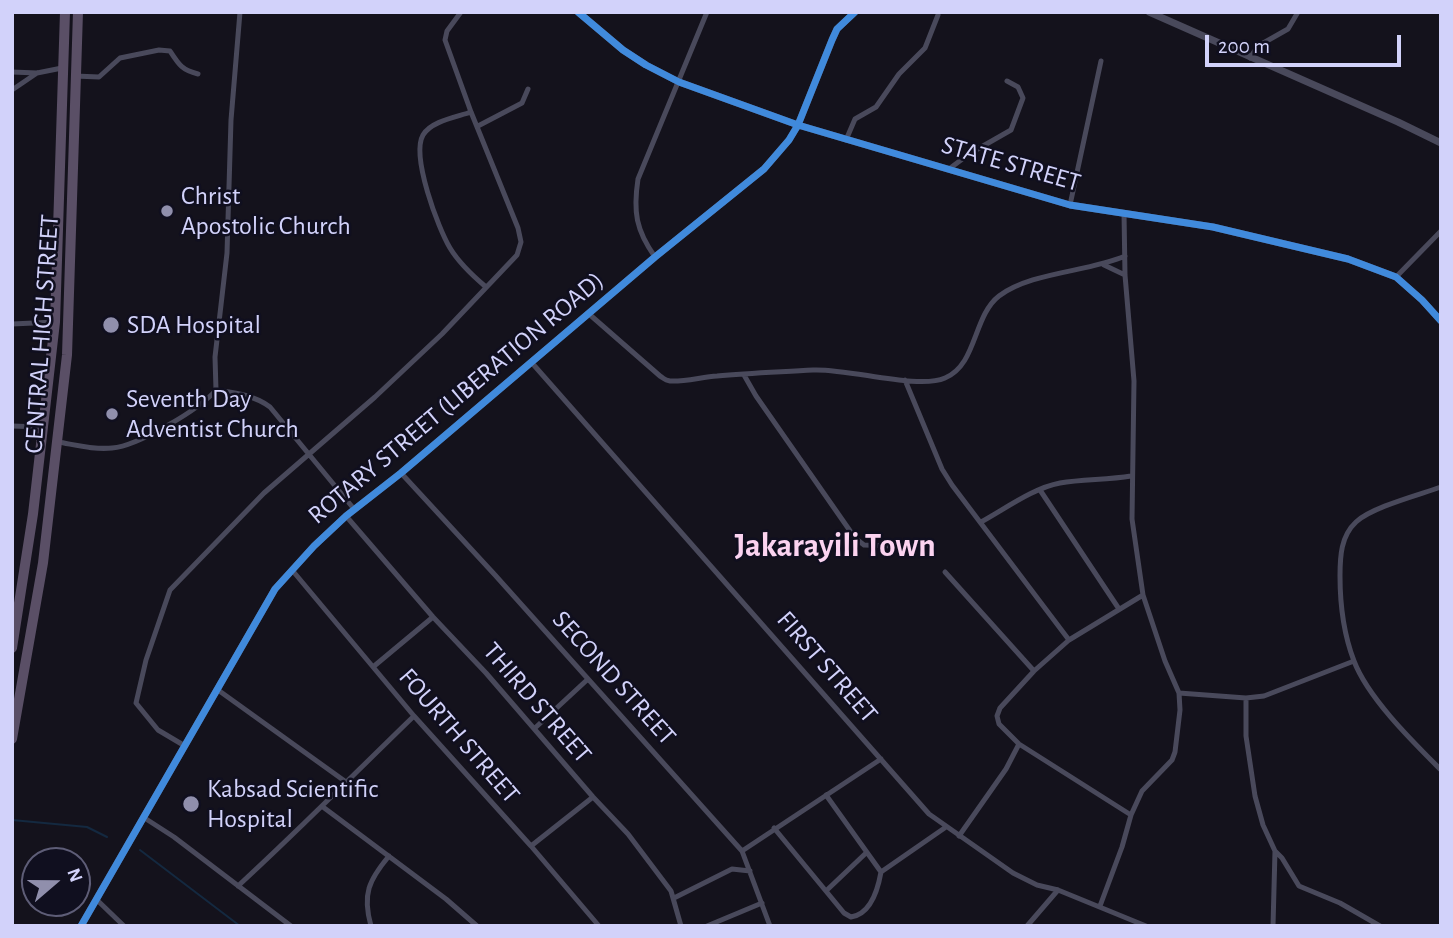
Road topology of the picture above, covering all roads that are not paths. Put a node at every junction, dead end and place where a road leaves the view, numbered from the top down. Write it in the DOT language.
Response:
graph roads {
  1 [pos="65,12"];
  2 [pos="78,12"];
  3 [pos="240,12"];
  4 [pos="461,12"];
  5 [pos="578,12"];
  6 [pos="707,12"];
  7 [pos="855,12"];
  8 [pos="1149,12"];
  9 [pos="1298,12"];
  10 [pos="939,15"];
  11 [pos="1250,58"];
  12 [pos="1101,61"];
  13 [pos="62,68"];
  14 [pos="12,72"];
  15 [pos="37,73"];
  16 [pos="198,74"];
  17 [pos="75,76"];
  18 [pos="1007,81"];
  19 [pos="679,82"];
  20 [pos="528,89"];
  21 [pos="12,90"];
  22 [pos="471,112"];
  23 [pos="797,125"];
  24 [pos="478,126"];
  25 [pos="846,140"];
  26 [pos="1441,143"];
  27 [pos="59,161"];
  28 [pos="72,168"];
  29 [pos="949,169"];
  30 [pos="1070,205"];
  31 [pos="1124,213"];
  32 [pos="1441,231"];
  33 [pos="1126,256"];
  34 [pos="655,257"];
  35 [pos="1104,265"];
  36 [pos="1125,275"];
  37 [pos="1396,277"];
  38 [pos="486,287"];
  39 [pos="589,314"];
  40 [pos="1441,321"];
  41 [pos="55,322"];
  42 [pos="12,324"];
  43 [pos="531,363"];
  44 [pos="744,375"];
  45 [pos="905,380"];
  46 [pos="216,390"];
  47 [pos="12,426"];
  48 [pos="42,427"];
  49 [pos="58,442"];
  50 [pos="310,454"];
  51 [pos="401,473"];
  52 [pos="1131,476"];
  53 [pos="1441,487"];
  54 [pos="1041,490"];
  55 [pos="354,509"];
  56 [pos="346,516"];
  57 [pos="981,522"];
  58 [pos="893,546"];
  59 [pos="292,570"];
  60 [pos="945,572"];
  61 [pos="1143,595"];
  62 [pos="1119,609"];
  63 [pos="433,617"];
  64 [pos="1069,640"];
  65 [pos="12,648"];
  66 [pos="1354,662"];
  67 [pos="373,667"];
  68 [pos="1034,671"];
  69 [pos="589,679"];
  70 [pos="218,690"];
  71 [pos="1179,693"];
  72 [pos="1246,698"];
  73 [pos="414,716"];
  74 [pos="535,728"];
  75 [pos="12,739"];
  76 [pos="1020,744"];
  77 [pos="185,746"];
  78 [pos="881,759"];
  79 [pos="1441,770"];
  80 [pos="346,782"];
  81 [pos="826,795"];
  82 [pos="593,797"];
  83 [pos="323,807"];
  84 [pos="1131,815"];
  85 [pos="143,817"];
  86 [pos="946,827"];
  87 [pos="774,828"];
  88 [pos="958,836"];
  89 [pos="531,846"];
  90 [pos="742,851"];
  91 [pos="1275,851"];
  92 [pos="866,853"];
  93 [pos="389,856"];
  94 [pos="750,872"];
  95 [pos="881,872"];
  96 [pos="238,886"];
  97 [pos="827,890"];
  98 [pos="1058,890"];
  99 [pos="674,898"];
  100 [pos="97,900"];
  101 [pos="762,903"];
  102 [pos="1100,906"];
  103 [pos="719,923"];
  104 [pos="81,926"];
  105 [pos="124,926"];
  106 [pos="291,926"];
  107 [pos="371,926"];
  108 [pos="477,926"];
  109 [pos="598,926"];
  110 [pos="681,926"];
  111 [pos="707,926"];
  112 [pos="770,926"];
  113 [pos="1027,926"];
  114 [pos="1146,926"];
  115 [pos="1273,926"];
  116 [pos="1380,926"];
  1 -- 13 [label="highway, CENTRAL HIGH STREET"];
  2 -- 17 [label="highway, CENTRAL HIGH STREET"];
  3 -- 46 [label="street"];
  4 -- 22 [label="street"];
  5 -- 19 [label="street, STATE STREET"];
  6 -- 19 [label="street"];
  7 -- 23 [label="street, ROTARY STREET (LIBERATION ROAD)"];
  8 -- 11 [label="street"];
  9 -- 11 [label="street"];
  10 -- 25 [label="street"];
  11 -- 26 [label="street"];
  12 -- 30 [label="street"];
  13 -- 15 [label="street"];
  13 -- 27 [label="highway, CENTRAL HIGH STREET"];
  14 -- 15 [label="street"];
  15 -- 21 [label="street"];
  16 -- 17 [label="street"];
  17 -- 28 [label="highway, CENTRAL HIGH STREET"];
  18 -- 29 [label="street"];
  19 -- 23 [label="street, STATE STREET"];
  19 -- 34 [label="street"];
  20 -- 24 [label="street"];
  22 -- 24 [label="street"];
  22 -- 38 [label="street"];
  23 -- 25 [label="street, STATE STREET"];
  23 -- 34 [label="street, ROTARY STREET (LIBERATION ROAD)"];
  24 -- 38 [label="street"];
  25 -- 29 [label="street, STATE STREET"];
  27 -- 28 [label="highway"];
  27 -- 41 [label="highway, CENTRAL HIGH STREET"];
  28 -- 49 [label="highway, CENTRAL HIGH STREET"];
  29 -- 30 [label="street, STATE STREET"];
  30 -- 31 [label="street, STATE STREET"];
  31 -- 33 [label="street"];
  31 -- 37 [label="street, STATE STREET"];
  32 -- 37 [label="street"];
  33 -- 35 [label="street"];
  33 -- 36 [label="street"];
  34 -- 39 [label="street, ROTARY STREET (LIBERATION ROAD)"];
  35 -- 36 [label="street"];
  35 -- 45 [label="street"];
  36 -- 52 [label="street"];
  37 -- 40 [label="street, STATE STREET"];
  38 -- 50 [label="street"];
  39 -- 43 [label="street, ROTARY STREET (LIBERATION ROAD)"];
  39 -- 44 [label="street"];
  41 -- 42 [label="street"];
  41 -- 48 [label="highway, CENTRAL HIGH STREET"];
  43 -- 51 [label="street, ROTARY STREET (LIBERATION ROAD)"];
  43 -- 78 [label="street, FIRST STREET"];
  44 -- 45 [label="street"];
  44 -- 58 [label="street"];
  45 -- 57 [label="street"];
  46 -- 49 [label="street"];
  46 -- 50 [label="street"];
  47 -- 48 [label="street"];
  48 -- 65 [label="highway, CENTRAL HIGH STREET"];
  49 -- 75 [label="highway, CENTRAL HIGH STREET"];
  50 -- 55 [label="street"];
  50 -- 77 [label="street"];
  51 -- 55 [label="street, ROTARY STREET (LIBERATION ROAD)"];
  51 -- 69 [label="street, SECOND STREET"];
  52 -- 54 [label="street"];
  52 -- 61 [label="street"];
  53 -- 66 [label="street"];
  54 -- 57 [label="street"];
  54 -- 62 [label="street"];
  55 -- 56 [label="street, ROTARY STREET (LIBERATION ROAD)"];
  56 -- 59 [label="street, ROTARY STREET (LIBERATION ROAD)"];
  56 -- 63 [label="street, THIRD STREET"];
  57 -- 64 [label="street"];
  59 -- 67 [label="street, FOURTH STREET"];
  59 -- 70 [label="street, ROTARY STREET (LIBERATION ROAD)"];
  60 -- 68 [label="street"];
  61 -- 62 [label="street"];
  61 -- 71 [label="street"];
  62 -- 64 [label="street"];
  63 -- 67 [label="street"];
  63 -- 74 [label="street, THIRD STREET"];
  64 -- 68 [label="street"];
  66 -- 72 [label="street"];
  66 -- 79 [label="street"];
  67 -- 73 [label="street, FOURTH STREET"];
  68 -- 76 [label="street"];
  69 -- 74 [label="street"];
  69 -- 90 [label="street, SECOND STREET"];
  70 -- 77 [label="street, ROTARY STREET (LIBERATION ROAD)"];
  70 -- 80 [label="street"];
  71 -- 72 [label="street"];
  71 -- 84 [label="street"];
  72 -- 91 [label="street"];
  73 -- 80 [label="street"];
  73 -- 89 [label="street, FOURTH STREET"];
  74 -- 82 [label="street, THIRD STREET"];
  76 -- 84 [label="street"];
  76 -- 88 [label="street"];
  77 -- 85 [label="street, ROTARY STREET (LIBERATION ROAD)"];
  78 -- 81 [label="street"];
  78 -- 86 [label="street, FIRST STREET"];
  80 -- 83 [label="street"];
  81 -- 87 [label="street"];
  81 -- 92 [label="street"];
  82 -- 89 [label="street"];
  82 -- 99 [label="street, THIRD STREET"];
  83 -- 93 [label="street"];
  83 -- 96 [label="street"];
  84 -- 102 [label="street"];
  85 -- 96 [label="street"];
  85 -- 100 [label="street, ROTARY STREET (LIBERATION ROAD)"];
  86 -- 88 [label="street, FIRST STREET"];
  86 -- 95 [label="street"];
  87 -- 90 [label="street"];
  87 -- 97 [label="street"];
  88 -- 98 [label="street, FIRST STREET"];
  89 -- 109 [label="street, FOURTH STREET"];
  90 -- 94 [label="street, SECOND STREET"];
  91 -- 115 [label="street"];
  91 -- 116 [label="street"];
  92 -- 95 [label="street"];
  92 -- 97 [label="street"];
  93 -- 107 [label="street"];
  93 -- 108 [label="street"];
  94 -- 99 [label="street"];
  94 -- 101 [label="street, SECOND STREET"];
  95 -- 97 [label="street"];
  96 -- 106 [label="street"];
  98 -- 102 [label="street, FIRST STREET"];
  98 -- 113 [label="street"];
  99 -- 110 [label="street, THIRD STREET"];
  100 -- 104 [label="street, ROTARY STREET (LIBERATION ROAD)"];
  100 -- 105 [label="street"];
  101 -- 103 [label="street"];
  101 -- 112 [label="street, SECOND STREET"];
  102 -- 114 [label="street, FIRST STREET"];
  103 -- 111 [label="street"];
}
